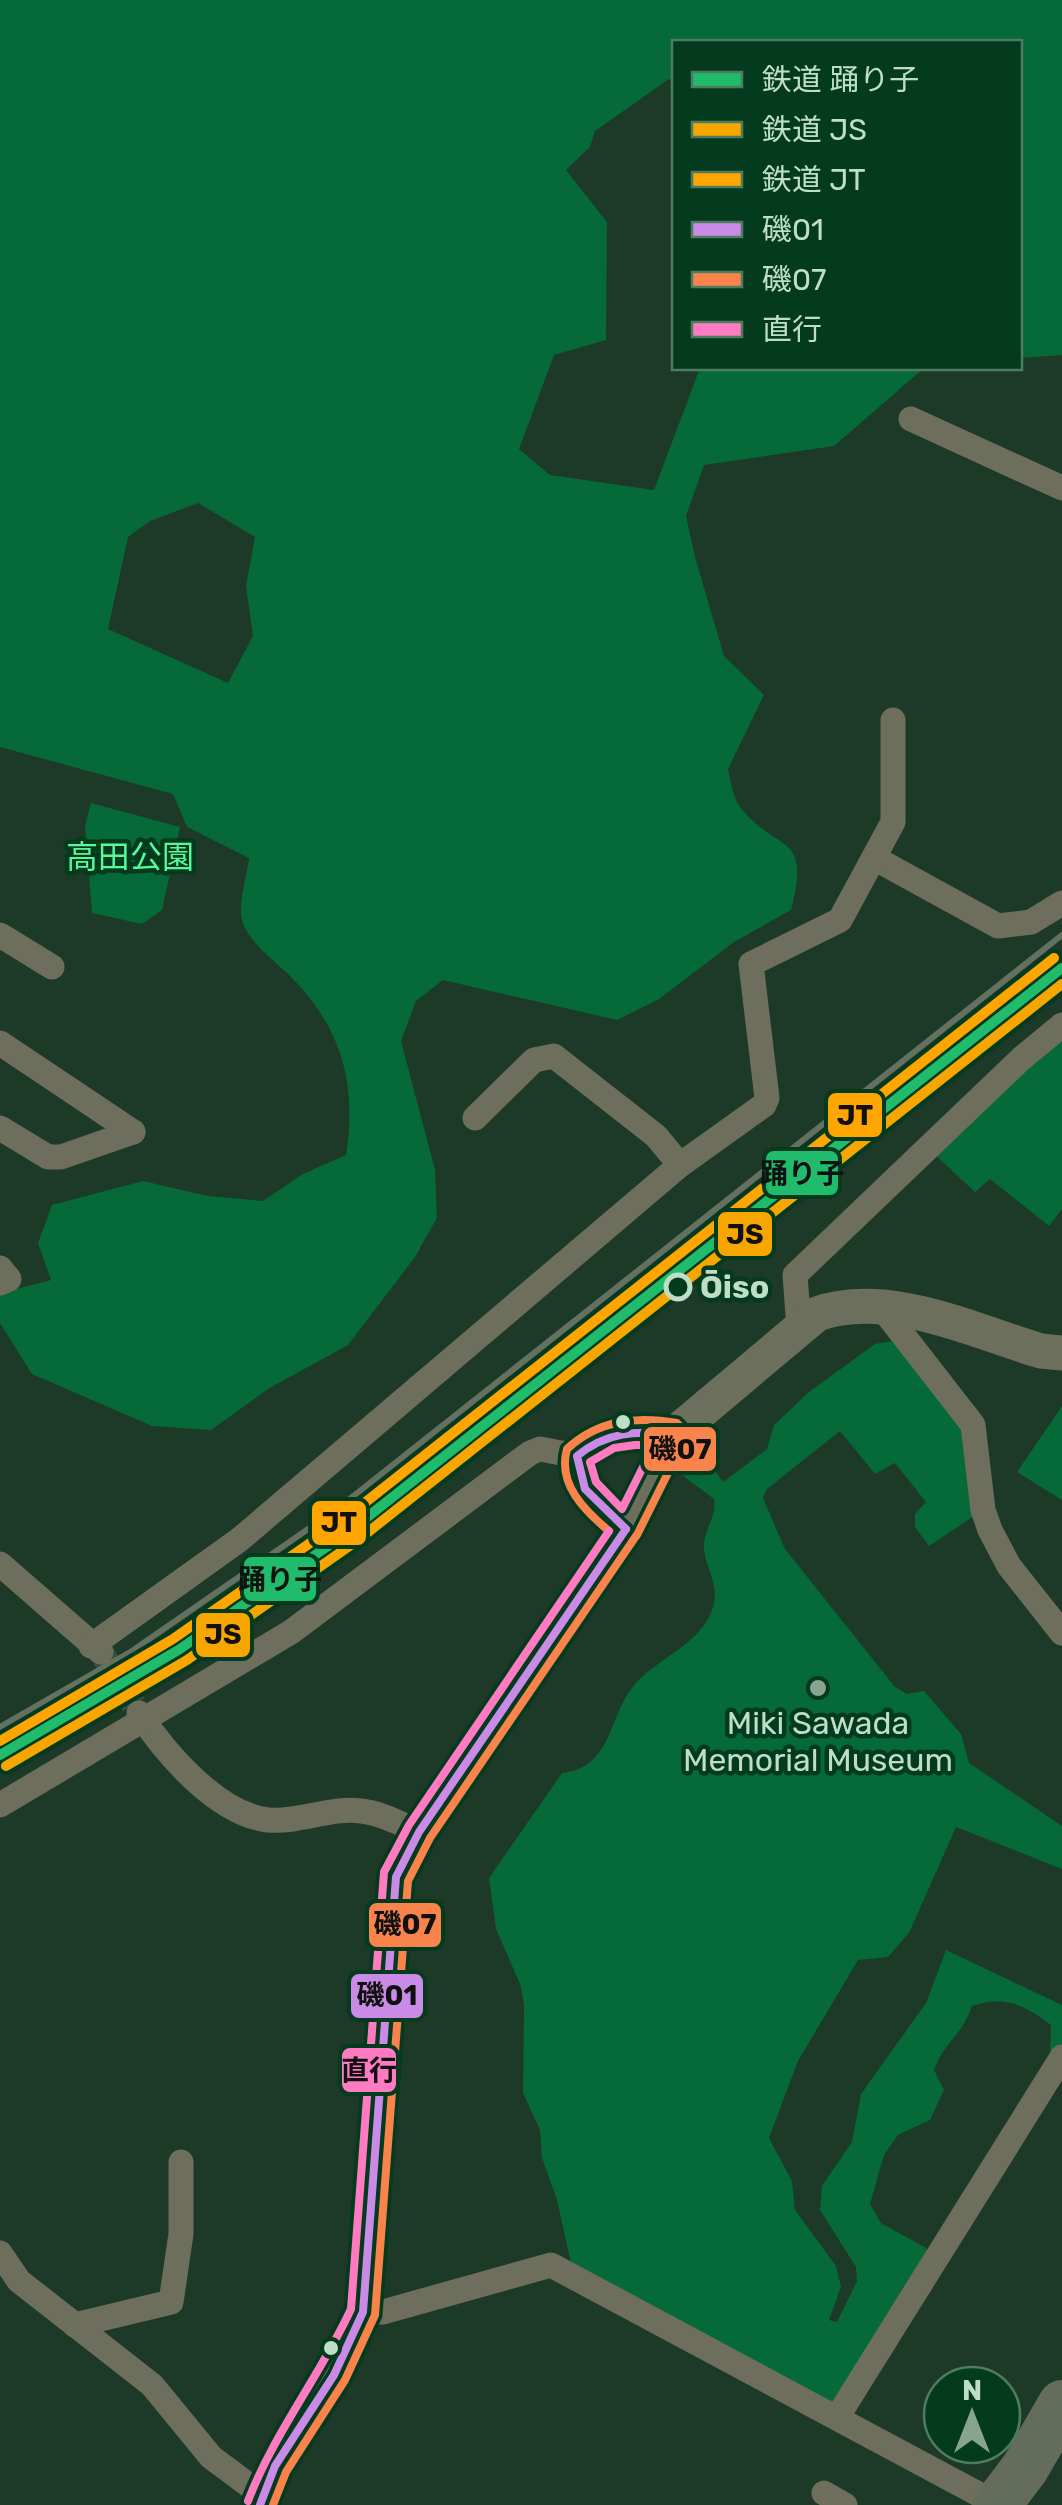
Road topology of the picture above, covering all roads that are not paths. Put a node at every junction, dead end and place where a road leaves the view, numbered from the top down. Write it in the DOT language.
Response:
graph roads {
  1 [pos="911,419"];
  2 [pos="1062,488"];
  3 [pos="893,720"];
  4 [pos="876,859"];
  5 [pos="1062,902"];
  6 [pos="0,935"];
  7 [pos="52,966"];
  8 [pos="1062,1025"];
  9 [pos="0,1043"];
  10 [pos="474,1118"];
  11 [pos="0,1128"];
  12 [pos="680,1165"];
  13 [pos="0,1268"];
  14 [pos="0,1283"];
  15 [pos="882,1308"];
  16 [pos="799,1329"];
  17 [pos="1062,1353"];
  18 [pos="673,1436"];
  19 [pos="577,1456"];
  20 [pos="626,1529"];
  21 [pos="0,1564"];
  22 [pos="1062,1633"];
  23 [pos="142,1717"];
  24 [pos="2,1810"];
  25 [pos="419,1832"];
  26 [pos="1062,2057"];
  27 [pos="181,2162"];
  28 [pos="0,2253"];
  29 [pos="364,2312"];
  30 [pos="75,2325"];
  31 [pos="1062,2404"];
  32 [pos="838,2416"];
  33 [pos="261,2500"];
  34 [pos="997,2505"];
  1 -- 2 [label="street"];
  3 -- 4 [label="street"];
  4 -- 5 [label="street"];
  4 -- 12 [label="street"];
  6 -- 7 [label="street"];
  8 -- 16 [label="street"];
  9 -- 11 [label="street"];
  10 -- 12 [label="street"];
  12 -- 21 [label="street"];
  13 -- 14 [label="street"];
  15 -- 16 [label="street"];
  15 -- 17 [label="street"];
  15 -- 22 [label="street"];
  16 -- 18 [label="street"];
  18 -- 19 [label="street"];
  18 -- 20 [label="street"];
  19 -- 20 [label="street"];
  19 -- 23 [label="street"];
  20 -- 25 [label="street"];
  23 -- 24 [label="street"];
  23 -- 25 [label="street"];
  25 -- 29 [label="street"];
  26 -- 32 [label="street"];
  27 -- 30 [label="street"];
  28 -- 30 [label="street"];
  29 -- 32 [label="street"];
  29 -- 33 [label="street"];
  30 -- 33 [label="street"];
  31 -- 34 [label="highway"];
  32 -- 34 [label="street"];
}
